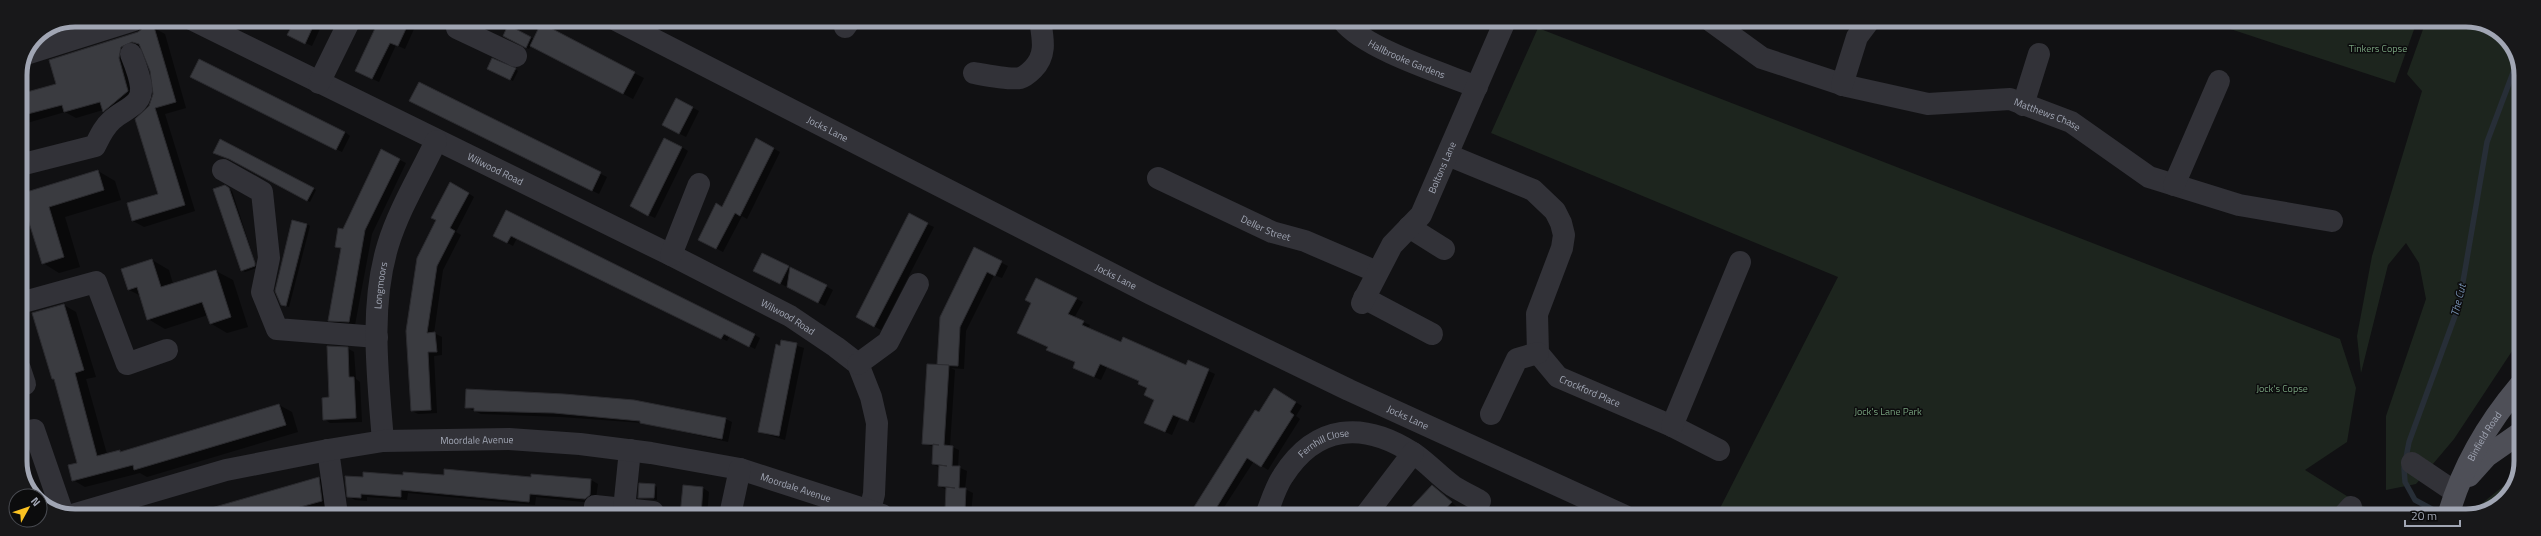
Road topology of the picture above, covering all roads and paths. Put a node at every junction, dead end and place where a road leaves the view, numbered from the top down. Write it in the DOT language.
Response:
graph roads {
  1 [pos="109,27"];
  2 [pos="207,27"];
  3 [pos="347,27"];
  4 [pos="630,27"];
  5 [pos="1041,27"];
  6 [pos="1350,27"];
  7 [pos="1502,27"];
  8 [pos="1719,27"];
  9 [pos="470,28"];
  10 [pos="1863,29"];
  11 [pos="33,52"];
  12 [pos="131,54"];
  13 [pos="2039,54"];
  14 [pos="516,56"];
  15 [pos="974,73"];
  16 [pos="2219,81"];
  17 [pos="319,83"];
  18 [pos="1842,85"];
  19 [pos="1477,87"];
  20 [pos="2024,104"];
  21 [pos="436,141"];
  22 [pos="1448,155"];
  23 [pos="27,163"];
  24 [pos="223,170"];
  25 [pos="1158,178"];
  26 [pos="699,184"];
  27 [pos="2174,185"];
  28 [pos="2332,221"];
  29 [pos="1409,227"];
  30 [pos="1444,249"];
  31 [pos="671,255"];
  32 [pos="1740,262"];
  33 [pos="1377,272"];
  34 [pos="918,284"];
  35 [pos="27,301"];
  36 [pos="1432,334"];
  37 [pos="377,337"];
  38 [pos="167,350"];
  39 [pos="1538,353"];
  40 [pos="858,364"];
  41 [pos="2514,393"];
  42 [pos="1491,414"];
  43 [pos="1672,426"];
  44 [pos="34,430"];
  45 [pos="2514,437"];
  46 [pos="383,441"];
  47 [pos="328,450"];
  48 [pos="630,450"];
  49 [pos="1719,450"];
  50 [pos="1413,453"];
  51 [pos="2412,463"];
  52 [pos="740,469"];
  53 [pos="2455,492"];
  54 [pos="1482,502"];
  55 [pos="60,506"];
  56 [pos="596,506"];
  57 [pos="93,509"];
  58 [pos="336,509"];
  59 [pos="624,509"];
  60 [pos="731,509"];
  61 [pos="864,509"];
  62 [pos="876,509"];
  63 [pos="1269,509"];
  64 [pos="1370,509"];
  65 [pos="1610,509"];
  66 [pos="2450,509"];
  1 -- 11 [label="street"];
  2 -- 17 [label="street, Wilwood Road"];
  3 -- 17 [label="street"];
  4 -- 65 [label="street, Jocks Lane"];
  5 -- 15 [label="street"];
  6 -- 19 [label="street, Hallbrooke Gardens"];
  7 -- 19 [label="street, Boltons Lane"];
  8 -- 18 [label="street, Matthews Chase"];
  9 -- 14 [label="street"];
  10 -- 18 [label="street"];
  12 -- 23 [label="street"];
  13 -- 20 [label="street"];
  16 -- 27 [label="street"];
  17 -- 21 [label="street, Wilwood Road"];
  18 -- 20 [label="street, Matthews Chase"];
  19 -- 22 [label="street, Boltons Lane"];
  20 -- 27 [label="street, Matthews Chase"];
  21 -- 31 [label="street, Wilwood Road"];
  21 -- 37 [label="street, Longmoors"];
  22 -- 29 [label="street, Boltons Lane"];
  22 -- 39 [label="street"];
  24 -- 37 [label="street"];
  25 -- 33 [label="street, Deller Street"];
  26 -- 31 [label="street"];
  27 -- 28 [label="street, Matthews Chase"];
  29 -- 30 [label="street"];
  29 -- 33 [label="street, Boltons Lane"];
  31 -- 40 [label="street, Wilwood Road"];
  32 -- 43 [label="street"];
  33 -- 36 [label="street, Boltons Lane"];
  34 -- 40 [label="street"];
  35 -- 38 [label="street"];
  37 -- 46 [label="street, Longmoors"];
  39 -- 42 [label="street"];
  39 -- 43 [label="street, Crockford Place"];
  40 -- 62 [label="street"];
  41 -- 53 [label="main road, Binfield Road"];
  43 -- 49 [label="street, Crockford Place"];
  44 -- 55 [label="street"];
  45 -- 53 [label="main road, Binfield Road"];
  46 -- 47 [label="street, Moordale Avenue"];
  46 -- 48 [label="street, Moordale Avenue"];
  47 -- 57 [label="street, Moordale Avenue"];
  47 -- 58 [label="street"];
  48 -- 52 [label="street, Moordale Avenue"];
  48 -- 59 [label="street"];
  50 -- 54 [label="street, Fernhill Close"];
  50 -- 63 [label="street, Fernhill Close"];
  50 -- 64 [label="street"];
  51 -- 53 [label="street"];
  52 -- 60 [label="street"];
  52 -- 61 [label="street, Moordale Avenue"];
  53 -- 66 [label="main road, Binfield Road"];
  56 -- 59 [label="street"];
}
